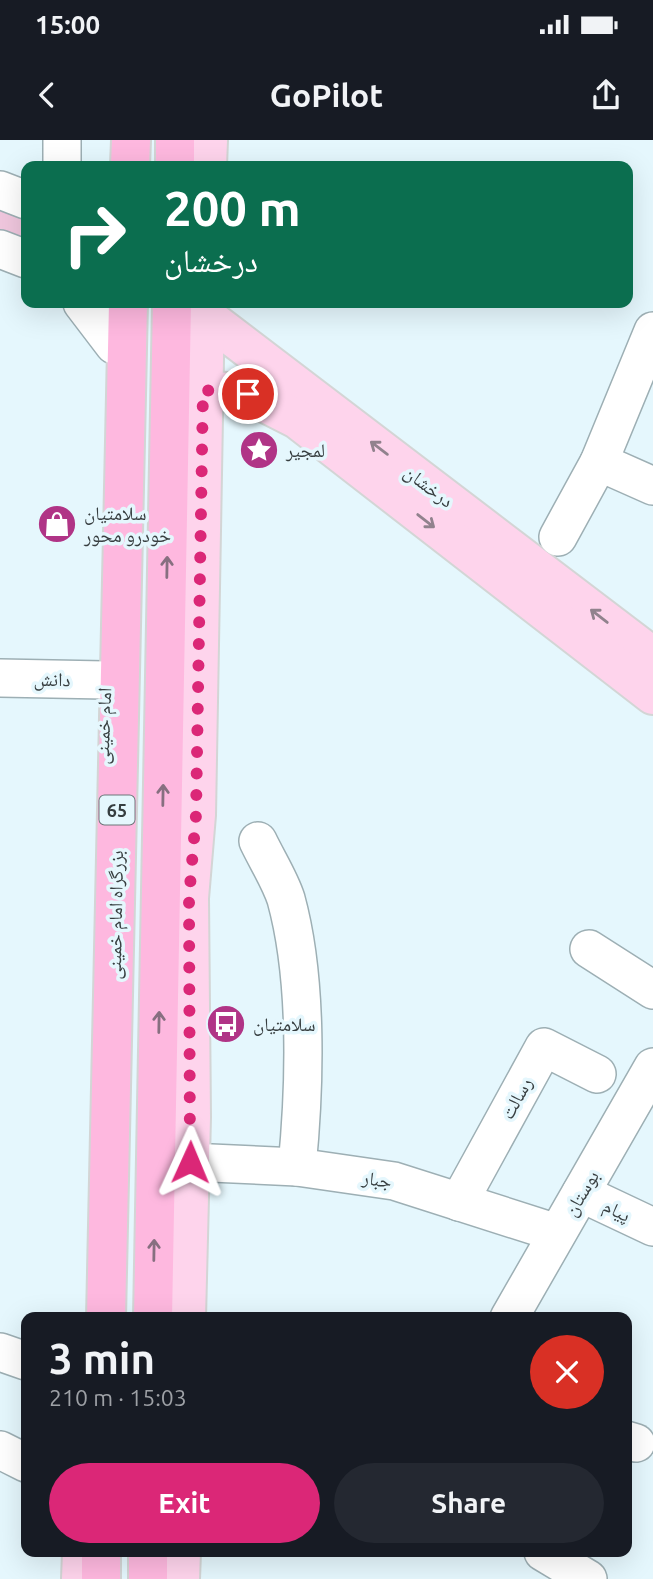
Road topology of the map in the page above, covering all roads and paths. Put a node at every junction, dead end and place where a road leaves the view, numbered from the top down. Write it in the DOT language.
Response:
graph roads {
  1 [pos="62,140"];
  2 [pos="118,140"];
  3 [pos="131,140"];
  4 [pos="175,140"];
  5 [pos="208,140"];
  6 [pos="62,161"];
  7 [pos="117,161"];
  8 [pos="131,161"];
  9 [pos="175,161"];
  10 [pos="207,161"];
  11 [pos="0,190"];
  12 [pos="21,199"];
  13 [pos="0,249"];
  14 [pos="21,257"];
  15 [pos="86,308"];
  16 [pos="115,308"];
  17 [pos="128,308"];
  18 [pos="194,308"];
  19 [pos="194,308"];
  20 [pos="195,308"];
  21 [pos="653,331"];
  22 [pos="114,345"];
  23 [pos="265,359"];
  24 [pos="203,390"];
  25 [pos="248,394"];
  26 [pos="599,462"];
  27 [pos="653,486"];
  28 [pos="558,537"];
  29 [pos="653,657"];
  30 [pos="0,678"];
  31 [pos="105,680"];
  32 [pos="653,695"];
  33 [pos="258,841"];
  34 [pos="589,949"];
  35 [pos="653,990"];
  36 [pos="653,1067"];
  37 [pos="597,1074"];
  38 [pos="190,1162"];
  39 [pos="297,1167"];
  40 [pos="581,1193"];
  41 [pos="459,1202"];
  42 [pos="653,1227"];
  43 [pos="557,1233"];
  44 [pos="88,1312"];
  45 [pos="106,1312"];
  46 [pos="153,1312"];
  47 [pos="186,1312"];
  48 [pos="512,1312"];
  49 [pos="0,1352"];
  50 [pos="21,1358"];
  51 [pos="0,1450"];
  52 [pos="21,1460"];
  53 [pos="82,1557"];
  54 [pos="101,1557"];
  55 [pos="148,1557"];
  56 [pos="181,1557"];
  57 [pos="552,1557"];
  58 [pos="81,1579"];
  59 [pos="101,1579"];
  60 [pos="148,1579"];
  61 [pos="180,1579"];
  62 [pos="589,1579"];
  1 -- 6 [label="street"];
  2 -- 7 [label="main road"];
  3 -- 8 [label="highway"];
  4 -- 9 [label="highway"];
  5 -- 10 [label="main road"];
  11 -- 12 [label="street"];
  13 -- 14 [label="street"];
  15 -- 22 [label="street"];
  16 -- 22 [label="main road, امام خمینی"];
  17 -- 45 [label="highway, بزرگراه امام خمینی / 65"];
  18 -- 24 [label="main road"];
  46 -- 19 [label="highway, 65, one-way"];
  20 -- 23 [label="main road, درخشان"];
  21 -- 26 [label="street"];
  22 -- 31 [label="main road, امام خمینی"];
  23 -- 25 [label="main road"];
  29 -- 23 [label="main road, درخشان, one-way"];
  24 -- 25 [label="main road, درخشان"];
  24 -- 38 [label="main road"];
  25 -- 32 [label="main road, درخشان, one-way"];
  26 -- 27 [label="street"];
  26 -- 28 [label="street"];
  30 -- 31 [label="street, دانش"];
  31 -- 44 [label="main road, امام خمینی"];
  33 -- 39 [label="street"];
  34 -- 35 [label="street"];
  36 -- 40 [label="street, بوستان"];
  37 -- 41 [label="street, رسالت"];
  38 -- 39 [label="street, جبار"];
  38 -- 47 [label="main road"];
  39 -- 41 [label="street, جبار"];
  40 -- 42 [label="street, پیام"];
  40 -- 43 [label="street, بوستان"];
  41 -- 43 [label="street, جبار"];
  43 -- 48 [label="street, بوستان"];
  49 -- 50 [label="street"];
  51 -- 52 [label="street"];
  53 -- 58 [label="main road"];
  54 -- 59 [label="highway"];
  55 -- 60 [label="highway"];
  56 -- 61 [label="main road"];
  57 -- 62 [label="street"];
}
